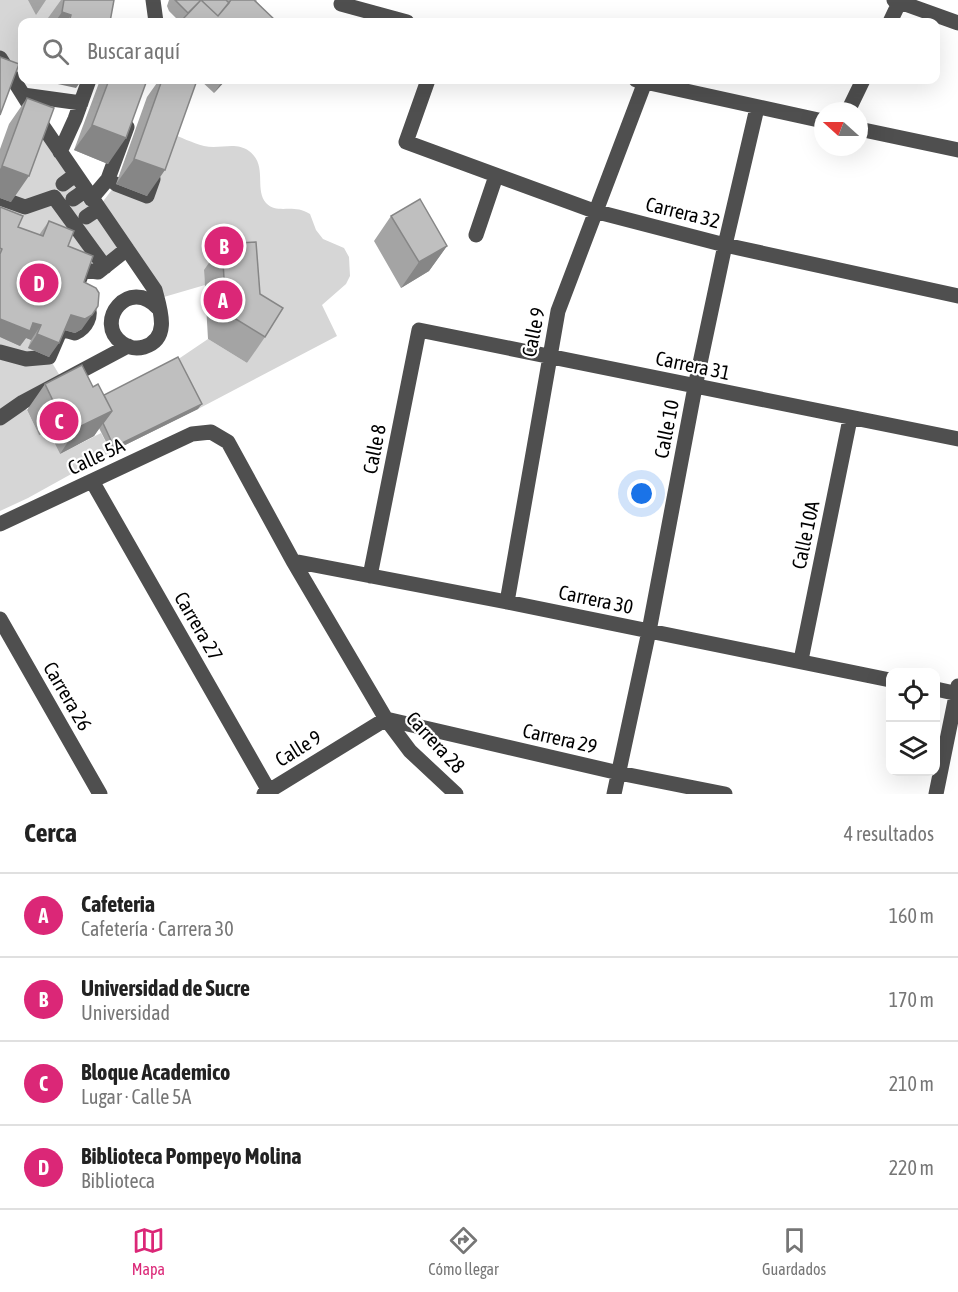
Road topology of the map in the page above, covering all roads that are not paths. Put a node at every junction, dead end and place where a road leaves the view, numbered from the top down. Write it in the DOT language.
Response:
graph roads {
  1 [pos="153,0"];
  2 [pos="897,1"];
  3 [pos="341,4"];
  4 [pos="155,18"];
  5 [pos="393,18"];
  6 [pos="891,18"];
  7 [pos="958,23"];
  8 [pos="0,58"];
  9 [pos="88,84"];
  10 [pos="427,84"];
  11 [pos="639,84"];
  12 [pos="653,84"];
  13 [pos="861,84"];
  14 [pos="23,94"];
  15 [pos="852,102"];
  16 [pos="81,103"];
  17 [pos="757,108"];
  18 [pos="132,116"];
  19 [pos="814,119"];
  20 [pos="43,126"];
  21 [pos="868,131"];
  22 [pos="35,148"];
  23 [pos="958,150"];
  24 [pos="60,152"];
  25 [pos="158,164"];
  26 [pos="496,176"];
  27 [pos="116,184"];
  28 [pos="11,198"];
  29 [pos="87,203"];
  30 [pos="594,211"];
  31 [pos="8,219"];
  32 [pos="476,235"];
  33 [pos="725,244"];
  34 [pos="127,249"];
  35 [pos="105,267"];
  36 [pos="958,296"];
  37 [pos="158,308"];
  38 [pos="419,330"];
  39 [pos="128,346"];
  40 [pos="0,352"];
  41 [pos="549,357"];
  42 [pos="695,387"];
  43 [pos="0,418"];
  44 [pos="850,418"];
  45 [pos="958,439"];
  46 [pos="92,482"];
  47 [pos="0,524"];
  48 [pos="293,561"];
  49 [pos="370,576"];
  50 [pos="507,602"];
  51 [pos="0,619"];
  52 [pos="650,631"];
  53 [pos="801,660"];
  54 [pos="886,679"];
  55 [pos="940,689"];
  56 [pos="958,691"];
  57 [pos="386,719"];
  58 [pos="619,773"];
  59 [pos="266,792"];
  60 [pos="100,794"];
  61 [pos="456,794"];
  62 [pos="614,794"];
  63 [pos="725,794"];
  64 [pos="936,794"];
  1 -- 4 [label="street"];
  2 -- 6 [label="street"];
  2 -- 7 [label="street"];
  3 -- 5 [label="street"];
  8 -- 14 [label="street"];
  9 -- 16 [label="street"];
  10 -- 26 [label="street, Carrera 32"];
  11 -- 30 [label="street, Calle 9"];
  12 -- 17 [label="street"];
  13 -- 15 [label="street"];
  14 -- 16 [label="street"];
  14 -- 20 [label="street"];
  16 -- 24 [label="street"];
  17 -- 19 [label="street"];
  17 -- 33 [label="street, Calle 10"];
  18 -- 29 [label="street"];
  20 -- 22 [label="street"];
  20 -- 24 [label="street"];
  21 -- 23 [label="street"];
  24 -- 29 [label="street"];
  25 -- 27 [label="street"];
  26 -- 30 [label="street, Carrera 32"];
  26 -- 32 [label="street"];
  28 -- 31 [label="street"];
  28 -- 35 [label="street"];
  29 -- 34 [label="street"];
  30 -- 33 [label="street, Carrera 32"];
  30 -- 41 [label="street, Calle 9"];
  33 -- 36 [label="street, Carrera 32"];
  33 -- 42 [label="street, Calle 10"];
  34 -- 35 [label="street"];
  34 -- 37 [label="street"];
  35 -- 40 [label="street"];
  37 -- 39 [label="street"];
  37 -- 39 [label="street"];
  38 -- 41 [label="street, Carrera 31"];
  38 -- 49 [label="street, Calle 8"];
  39 -- 43 [label="street"];
  41 -- 42 [label="street, Carrera 31"];
  41 -- 50 [label="street, Calle 9"];
  42 -- 44 [label="street, Carrera 31"];
  42 -- 52 [label="street, Calle 10"];
  44 -- 45 [label="street, Carrera 31"];
  44 -- 53 [label="street, Calle 10A"];
  46 -- 47 [label="street, Calle 5A"];
  46 -- 48 [label="street, Calle 5A"];
  46 -- 59 [label="street, Carrera 27"];
  48 -- 49 [label="street, Carrera 30"];
  48 -- 57 [label="street"];
  49 -- 50 [label="street, Carrera 30"];
  50 -- 52 [label="street, Carrera 30"];
  51 -- 60 [label="street, Carrera 26"];
  52 -- 53 [label="street, Carrera 30"];
  52 -- 58 [label="street, Calle 10"];
  53 -- 54 [label="street, Carrera 30"];
  55 -- 56 [label="street"];
  56 -- 64 [label="street"];
  57 -- 58 [label="street, Carrera 29"];
  57 -- 59 [label="street, Calle 9"];
  57 -- 61 [label="street, Carrera 28"];
  58 -- 62 [label="street, Calle 10"];
  58 -- 63 [label="street, Carrera 29"];
}
